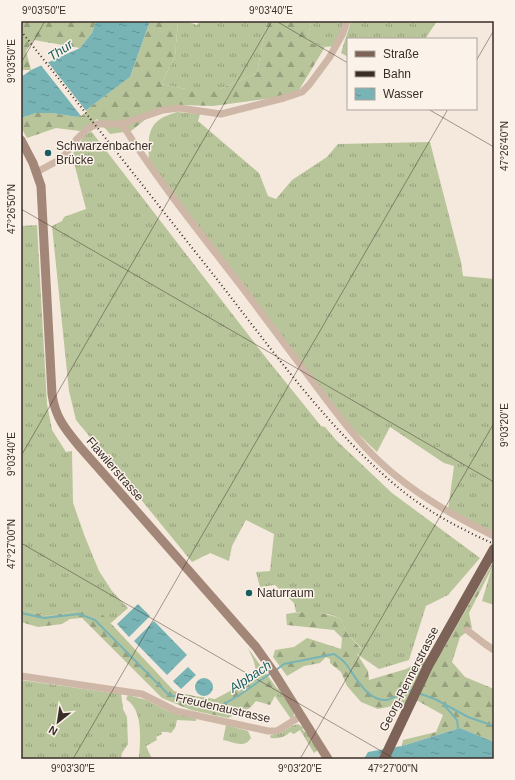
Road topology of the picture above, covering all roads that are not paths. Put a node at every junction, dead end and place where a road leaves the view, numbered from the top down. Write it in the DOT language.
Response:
graph roads {
  1 [pos="347,21"];
  2 [pos="122,124"];
  3 [pos="21,140"];
  4 [pos="37,172"];
  5 [pos="494,536"];
  6 [pos="494,549"];
  7 [pos="467,630"];
  8 [pos="494,650"];
  9 [pos="21,676"];
  10 [pos="301,716"];
  11 [pos="328,759"];
  12 [pos="384,759"];
  1 -- 2 [label="street"];
  2 -- 4 [label="street"];
  2 -- 5 [label="street"];
  3 -- 4 [label="main road, Flawilerstrasse"];
  4 -- 10 [label="main road, Flawilerstrasse"];
  6 -- 12 [label="main road, Georg-Rennerstrasse"];
  7 -- 8 [label="street"];
  9 -- 10 [label="street, Freudenaustrasse"];
  10 -- 11 [label="main road, Flawilerstrasse"];
}
